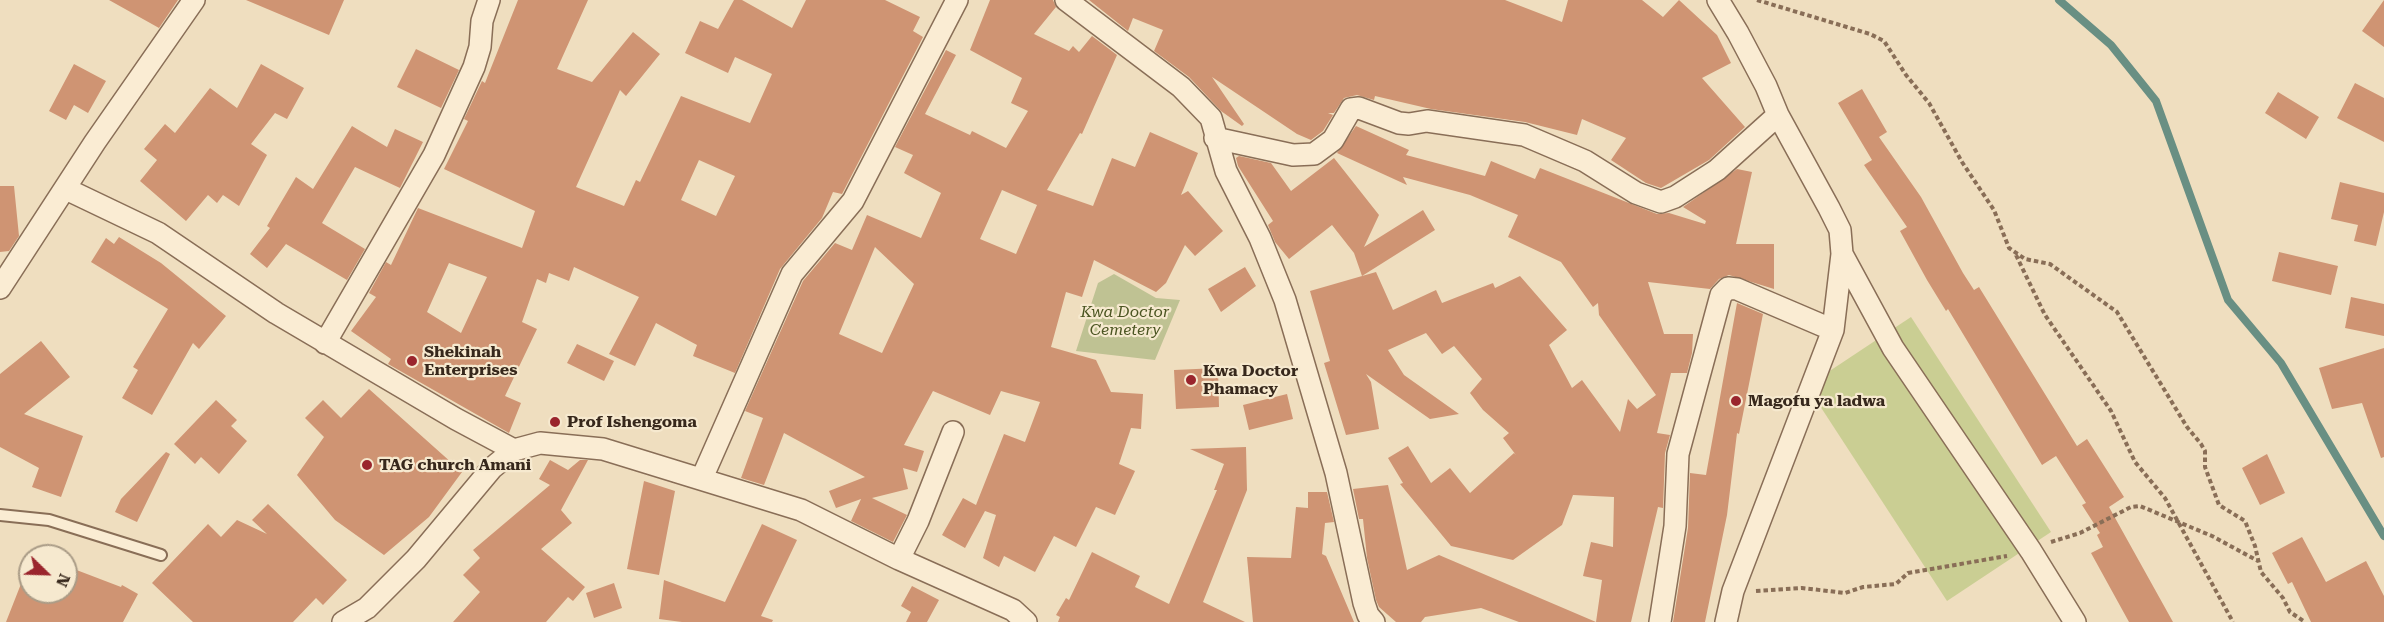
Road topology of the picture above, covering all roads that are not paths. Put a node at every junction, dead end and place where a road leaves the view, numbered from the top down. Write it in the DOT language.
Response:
graph roads {
  1 [pos="194,0"];
  2 [pos="489,0"];
  3 [pos="957,0"];
  4 [pos="1066,0"];
  5 [pos="1718,0"];
  6 [pos="1778,115"];
  7 [pos="1215,138"];
  8 [pos="66,189"];
  9 [pos="1842,254"];
  10 [pos="0,288"];
  11 [pos="1833,330"];
  12 [pos="325,343"];
  13 [pos="953,432"];
  14 [pos="514,450"];
  15 [pos="702,478"];
  16 [pos="0,516"];
  17 [pos="161,555"];
  18 [pos="899,559"];
  19 [pos="343,622"];
  20 [pos="1026,622"];
  21 [pos="1374,622"];
  22 [pos="1660,622"];
  23 [pos="1726,622"];
  24 [pos="2075,622"];
  1 -- 8 [label="street"];
  2 -- 12 [label="street"];
  3 -- 15 [label="street"];
  4 -- 7 [label="street"];
  5 -- 6 [label="street"];
  6 -- 7 [label="street"];
  6 -- 9 [label="street"];
  7 -- 21 [label="street"];
  8 -- 10 [label="street"];
  8 -- 12 [label="street"];
  9 -- 11 [label="street"];
  9 -- 24 [label="street"];
  11 -- 22 [label="street"];
  11 -- 23 [label="street"];
  12 -- 14 [label="street"];
  13 -- 18 [label="street"];
  14 -- 15 [label="street"];
  14 -- 19 [label="street"];
  15 -- 18 [label="street"];
  16 -- 17 [label="lane"];
  18 -- 20 [label="street"];
}
